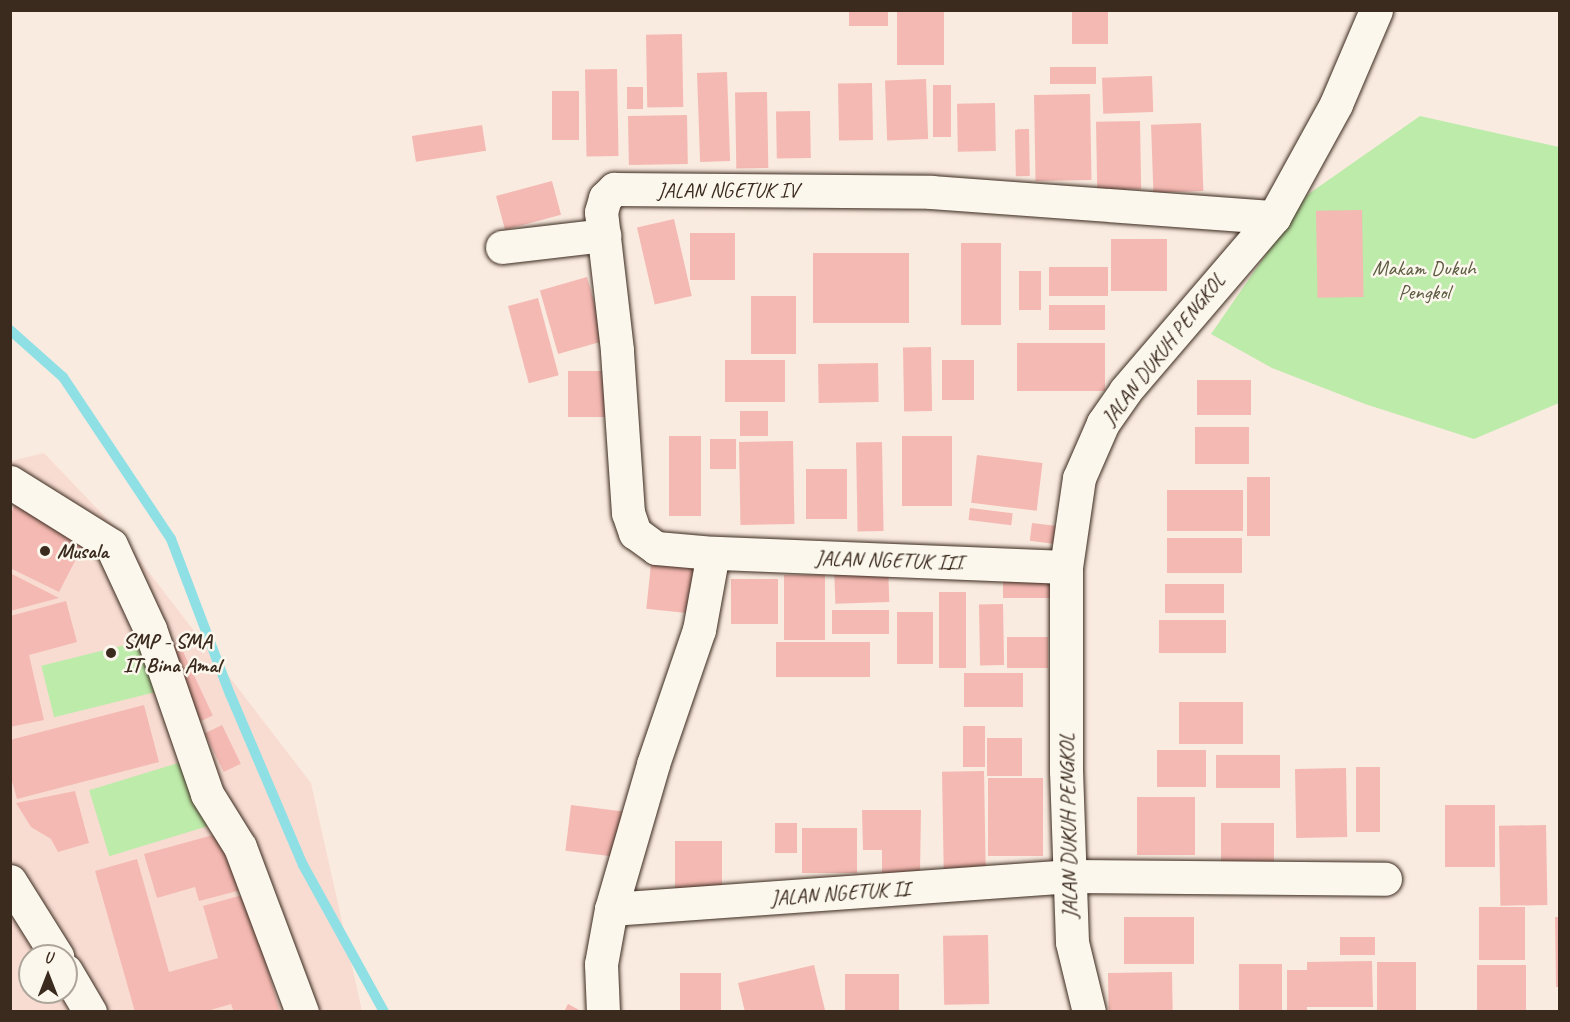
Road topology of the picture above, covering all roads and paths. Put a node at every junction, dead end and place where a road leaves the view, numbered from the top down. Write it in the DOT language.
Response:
graph roads {
  1 [pos="1377,10"];
  2 [pos="1274,217"];
  3 [pos="604,235"];
  4 [pos="501,247"];
  5 [pos="17,492"];
  6 [pos="713,553"];
  7 [pos="1066,567"];
  8 [pos="1068,876"];
  9 [pos="1385,879"];
  10 [pos="10,881"];
  11 [pos="611,909"];
  12 [pos="49,944"];
  13 [pos="78,991"];
  14 [pos="90,1011"];
  15 [pos="302,1011"];
  16 [pos="603,1011"];
  17 [pos="1089,1011"];
  1 -- 2 [label="street, JALAN DUKUH PENGKOL"];
  2 -- 3 [label="street, JALAN NGETUK IV"];
  2 -- 7 [label="street, JALAN DUKUH PENGKOL"];
  3 -- 4 [label="street"];
  3 -- 6 [label="street, JALAN NGETUK IV"];
  5 -- 15 [label="street"];
  6 -- 7 [label="street, JALAN NGETUK III"];
  6 -- 11 [label="street"];
  7 -- 8 [label="street, JALAN DUKUH PENGKOL"];
  8 -- 9 [label="street, JALAN NGETUK II"];
  8 -- 11 [label="street, JALAN NGETUK II"];
  8 -- 17 [label="street, JALAN DUKUH PENGKOL"];
  10 -- 12 [label="street"];
  11 -- 16 [label="street"];
  13 -- 14 [label="street"];
}
